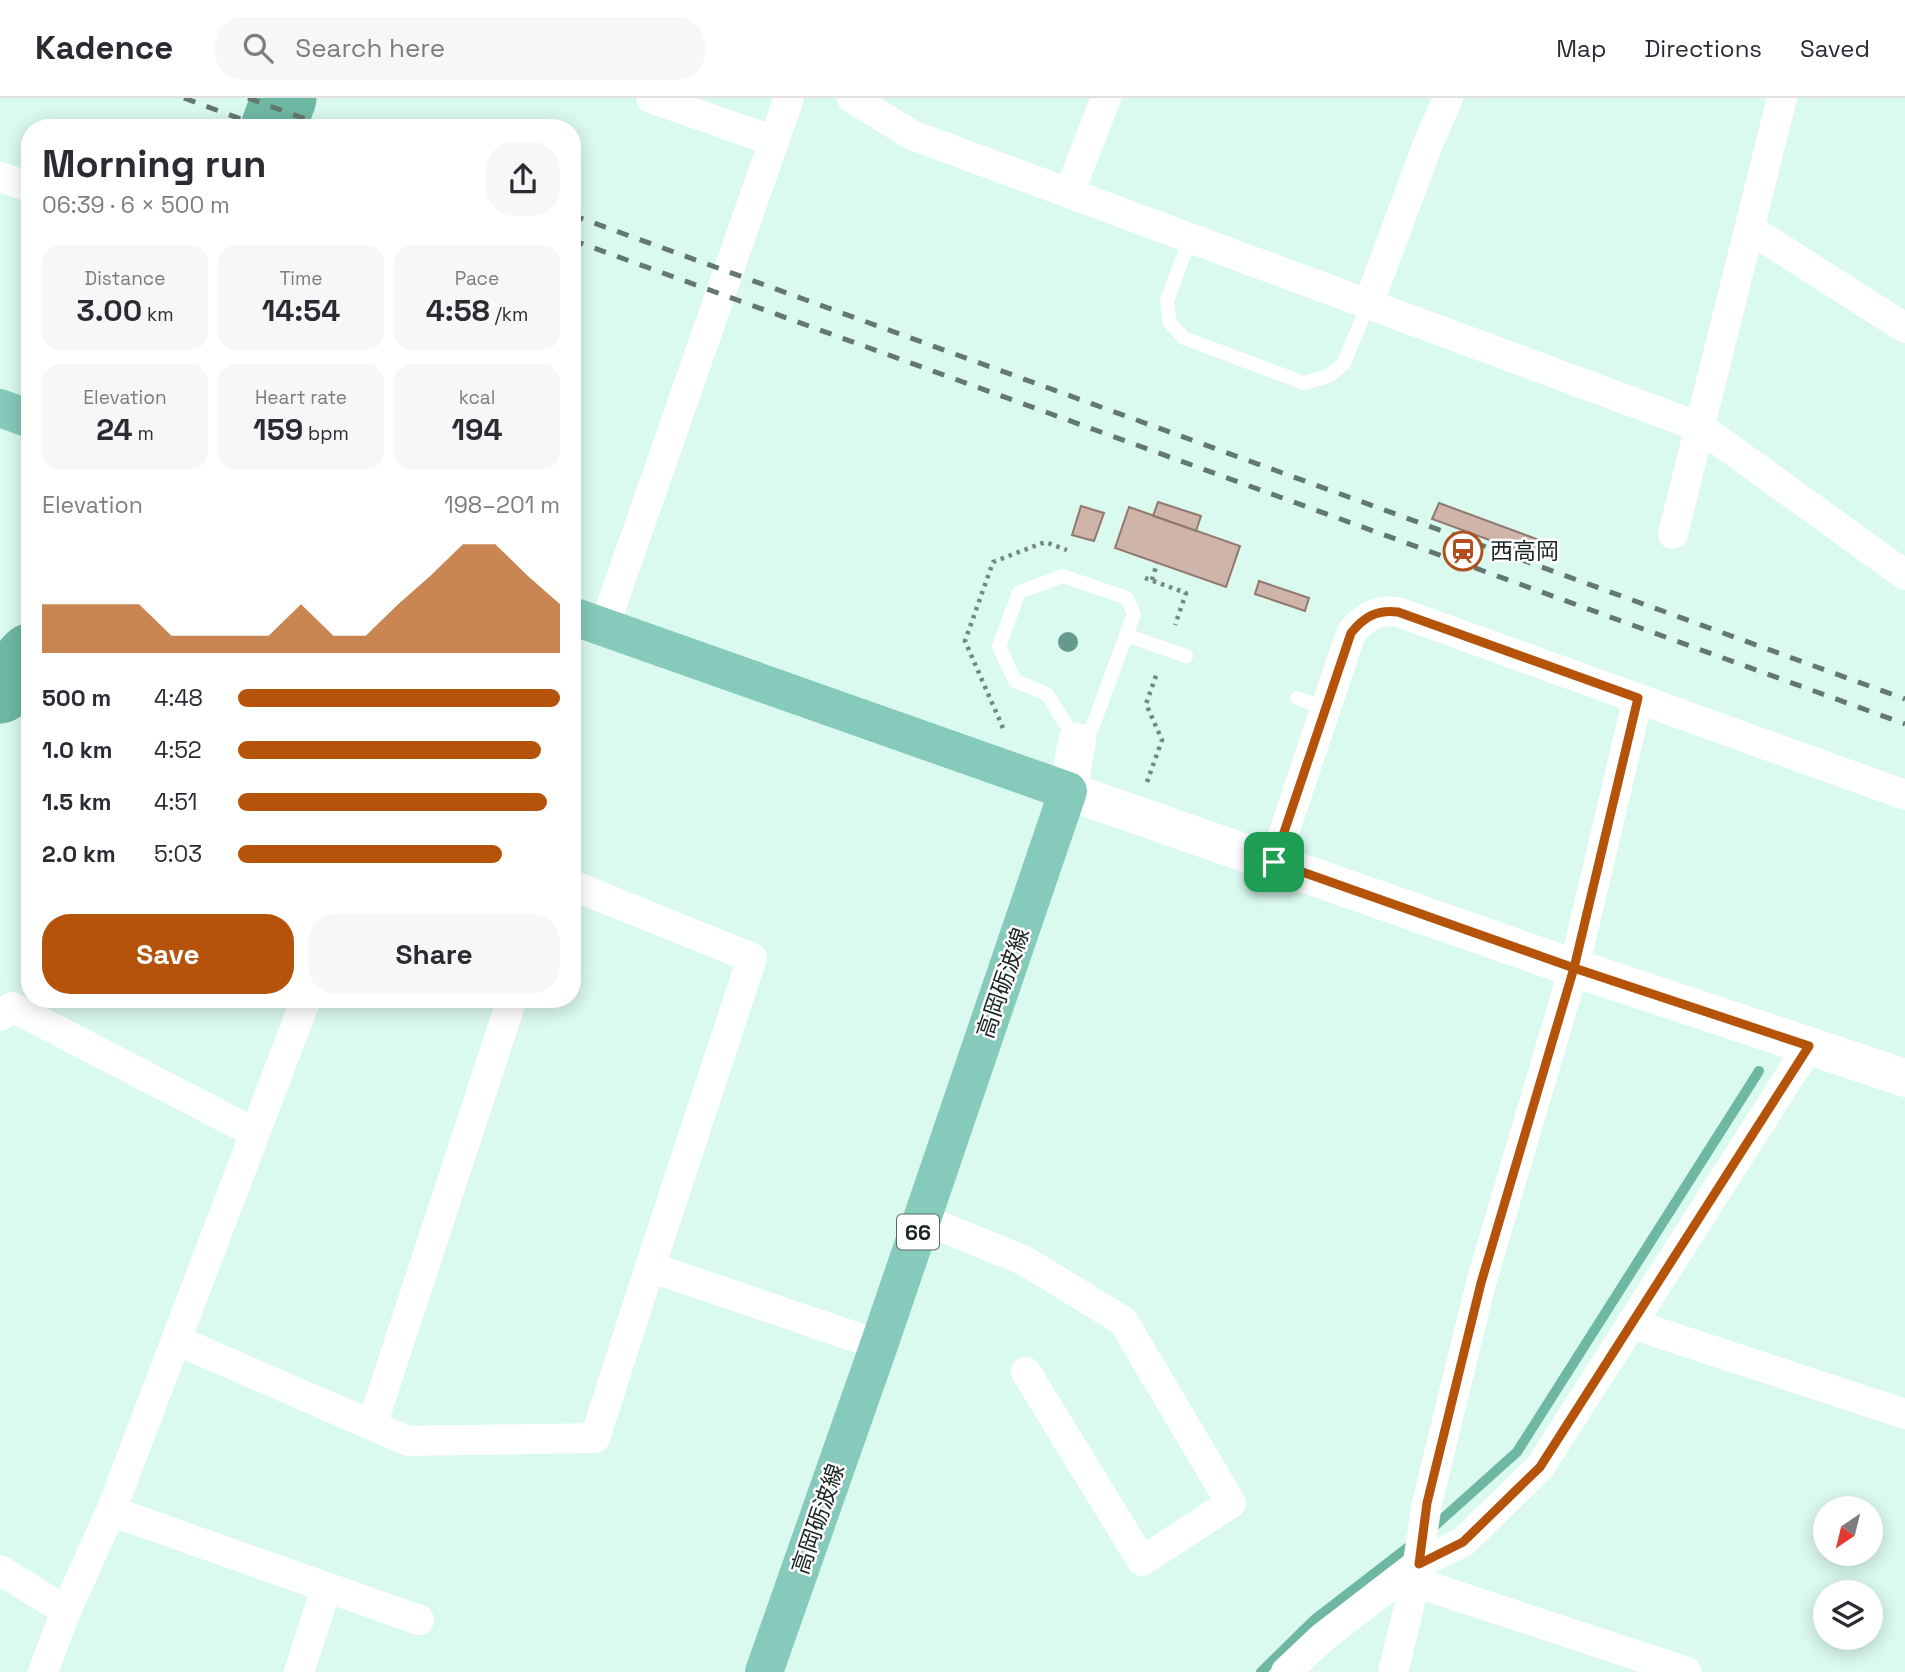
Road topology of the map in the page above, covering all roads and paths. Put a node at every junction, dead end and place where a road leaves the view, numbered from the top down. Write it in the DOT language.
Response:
graph roads {
  1 [pos="651,98"];
  2 [pos="789,98"];
  3 [pos="852,98"];
  4 [pos="1106,98"];
  5 [pos="1448,98"];
  6 [pos="1783,98"];
  7 [pos="774,141"];
  8 [pos="0,177"];
  9 [pos="21,184"];
  10 [pos="1069,193"];
  11 [pos="1750,229"];
  12 [pos="1190,238"];
  13 [pos="1368,305"];
  14 [pos="1905,328"];
  15 [pos="0,408"];
  16 [pos="21,416"];
  17 [pos="1700,427"];
  18 [pos="1674,534"];
  19 [pos="1157,563"];
  20 [pos="1905,575"];
  21 [pos="1152,580"];
  22 [pos="1186,593"];
  23 [pos="588,621"];
  24 [pos="1126,635"];
  25 [pos="1166,648"];
  26 [pos="1186,656"];
  27 [pos="1297,698"];
  28 [pos="1638,698"];
  29 [pos="1325,708"];
  30 [pos="1077,742"];
  31 [pos="1068,791"];
  32 [pos="1144,793"];
  33 [pos="1905,795"];
  34 [pos="1274,862"];
  35 [pos="581,889"];
  36 [pos="1574,968"];
  37 [pos="23,1008"];
  38 [pos="303,1008"];
  39 [pos="509,1008"];
  40 [pos="1809,1046"];
  41 [pos="1905,1078"];
  42 [pos="255,1133"];
  43 [pos="922,1219"];
  44 [pos="650,1267"];
  45 [pos="1632,1324"];
  46 [pos="176,1340"];
  47 [pos="879,1345"];
  48 [pos="1026,1372"];
  49 [pos="1905,1414"];
  50 [pos="372,1425"];
  51 [pos="111,1511"];
  52 [pos="0,1570"];
  53 [pos="1417,1573"];
  54 [pos="326,1589"];
  55 [pos="66,1611"];
  56 [pos="419,1620"];
  57 [pos="43,1672"];
  58 [pos="299,1672"];
  59 [pos="764,1672"];
  60 [pos="1286,1672"];
  61 [pos="1393,1672"];
  62 [pos="1687,1672"];
  1 -- 7 [label="street"];
  2 -- 7 [label="street"];
  3 -- 10 [label="street"];
  4 -- 10 [label="street"];
  5 -- 13 [label="street"];
  6 -- 11 [label="street"];
  7 -- 23 [label="street"];
  8 -- 9 [label="street"];
  10 -- 12 [label="street"];
  11 -- 14 [label="street"];
  11 -- 17 [label="street"];
  12 -- 13 [label="street"];
  12 -- 13 [label="lane"];
  13 -- 17 [label="street"];
  15 -- 16 [label="main road"];
  17 -- 18 [label="street"];
  17 -- 20 [label="street"];
  19 -- 21 [label="path"];
  22 -- 25 [label="path"];
  23 -- 31 [label="main road"];
  24 -- 25 [label="lane"];
  24 -- 30 [label="lane"];
  24 -- 30 [label="lane"];
  25 -- 26 [label="lane"];
  25 -- 32 [label="path"];
  27 -- 29 [label="lane"];
  28 -- 29 [label="street"];
  28 -- 33 [label="street"];
  28 -- 36 [label="street"];
  29 -- 34 [label="street"];
  30 -- 31 [label="street"];
  31 -- 34 [label="street"];
  31 -- 43 [label="main road, 高岡砺波線 / 66"];
  34 -- 36 [label="street"];
  35 -- 44 [label="street"];
  36 -- 40 [label="street"];
  36 -- 53 [label="street"];
  37 -- 42 [label="street"];
  38 -- 42 [label="street"];
  39 -- 50 [label="street"];
  40 -- 41 [label="street"];
  40 -- 45 [label="street"];
  42 -- 46 [label="street"];
  43 -- 47 [label="main road, 高岡砺波線 / 66"];
  43 -- 48 [label="street"];
  44 -- 47 [label="street"];
  44 -- 50 [label="street"];
  45 -- 49 [label="street"];
  45 -- 53 [label="street"];
  46 -- 50 [label="street"];
  46 -- 51 [label="street"];
  47 -- 59 [label="main road, 高岡砺波線 / 66"];
  51 -- 54 [label="street"];
  51 -- 55 [label="street"];
  52 -- 55 [label="street"];
  53 -- 60 [label="street"];
  53 -- 61 [label="street"];
  53 -- 62 [label="street"];
  54 -- 56 [label="street"];
  54 -- 58 [label="street"];
  55 -- 57 [label="street"];
}
